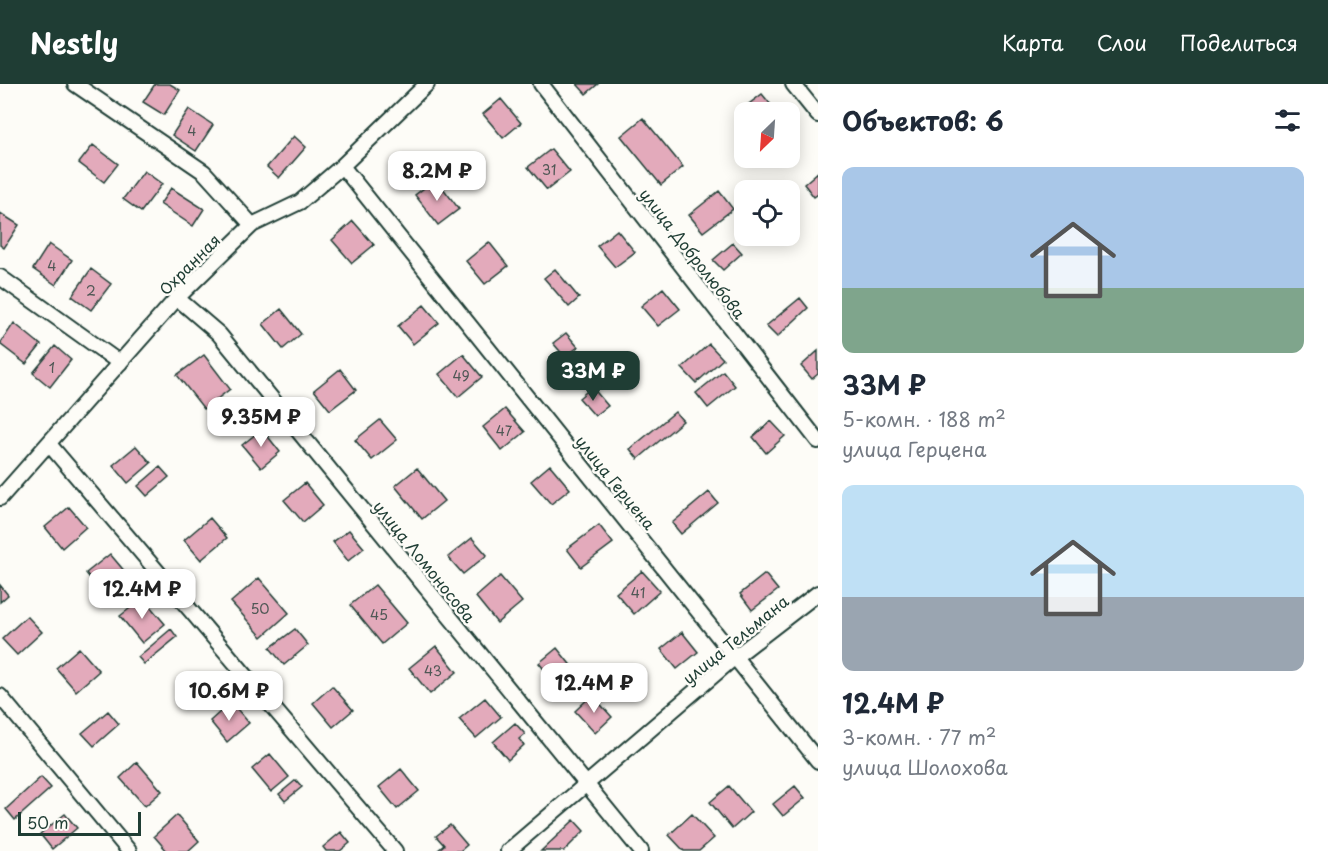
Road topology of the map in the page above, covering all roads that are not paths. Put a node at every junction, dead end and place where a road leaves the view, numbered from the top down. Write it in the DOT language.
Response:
graph roads {
  1 [pos="75,84"];
  2 [pos="541,84"];
  3 [pos="793,84"];
  4 [pos="423,86"];
  5 [pos="818,115"];
  6 [pos="342,166"];
  7 [pos="252,225"];
  8 [pos="0,277"];
  9 [pos="177,298"];
  10 [pos="120,363"];
  11 [pos="818,441"];
  12 [pos="49,444"];
  13 [pos="0,498"];
  14 [pos="818,593"];
  15 [pos="735,657"];
  16 [pos="0,696"];
  17 [pos="818,761"];
  18 [pos="587,786"];
  19 [pos="129,851"];
  20 [pos="395,851"];
  21 [pos="508,851"];
  22 [pos="641,851"];
  1 -- 7 [label="street"];
  2 -- 11 [label="street, улица Добролюбова"];
  3 -- 5 [label="street"];
  4 -- 6 [label="street, Охранная"];
  6 -- 7 [label="street, Охранная"];
  6 -- 15 [label="street, улица Герцена"];
  7 -- 9 [label="street, Охранная"];
  8 -- 10 [label="street"];
  9 -- 10 [label="street, Охранная"];
  9 -- 18 [label="street, улица Ломоносова"];
  10 -- 12 [label="street, Охранная"];
  12 -- 13 [label="street, Охранная"];
  12 -- 20 [label="street"];
  14 -- 15 [label="street, улица Тельмана"];
  15 -- 17 [label="street, улица Герцена"];
  15 -- 18 [label="street, улица Тельмана"];
  16 -- 19 [label="street"];
  18 -- 21 [label="street, улица Тельмана"];
  18 -- 22 [label="street, улица Ломоносова"];
}
